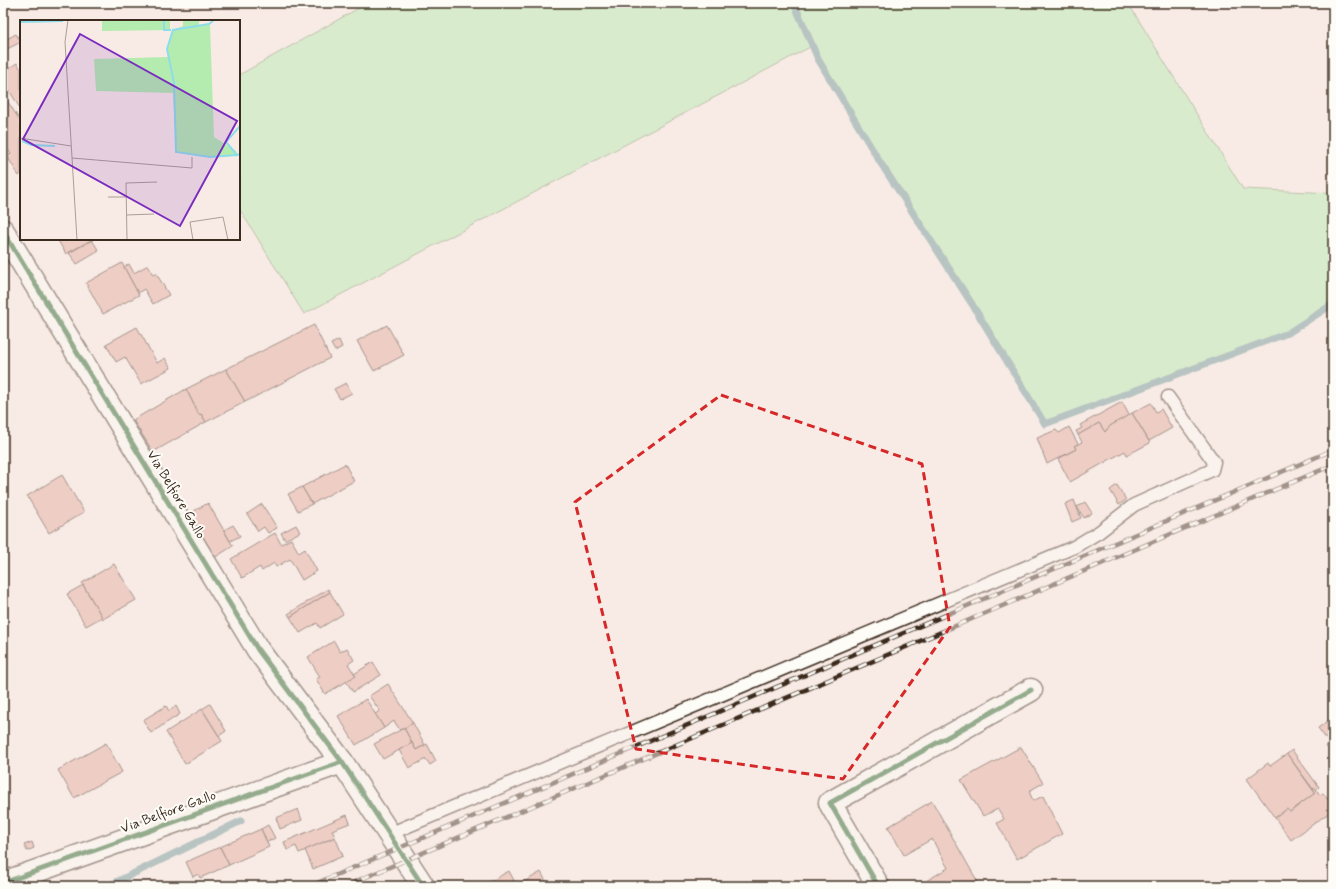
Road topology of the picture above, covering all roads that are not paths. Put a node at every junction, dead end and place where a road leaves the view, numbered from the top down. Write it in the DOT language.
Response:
graph roads {
  1 [pos="3,231"];
  2 [pos="1168,397"];
  3 [pos="1031,690"];
  4 [pos="342,762"];
  5 [pos="389,834"];
  6 [pos="3,883"];
  7 [pos="423,886"];
  8 [pos="878,886"];
  1 -- 4 [label="street, Via Belfiore Gallo"];
  2 -- 5 [label="lane"];
  3 -- 8 [label="street"];
  4 -- 5 [label="street, Via Belfiore Gallo"];
  4 -- 6 [label="street, Via Belfiore Gallo"];
  5 -- 7 [label="street, Via Belfiore Gallo"];
}
